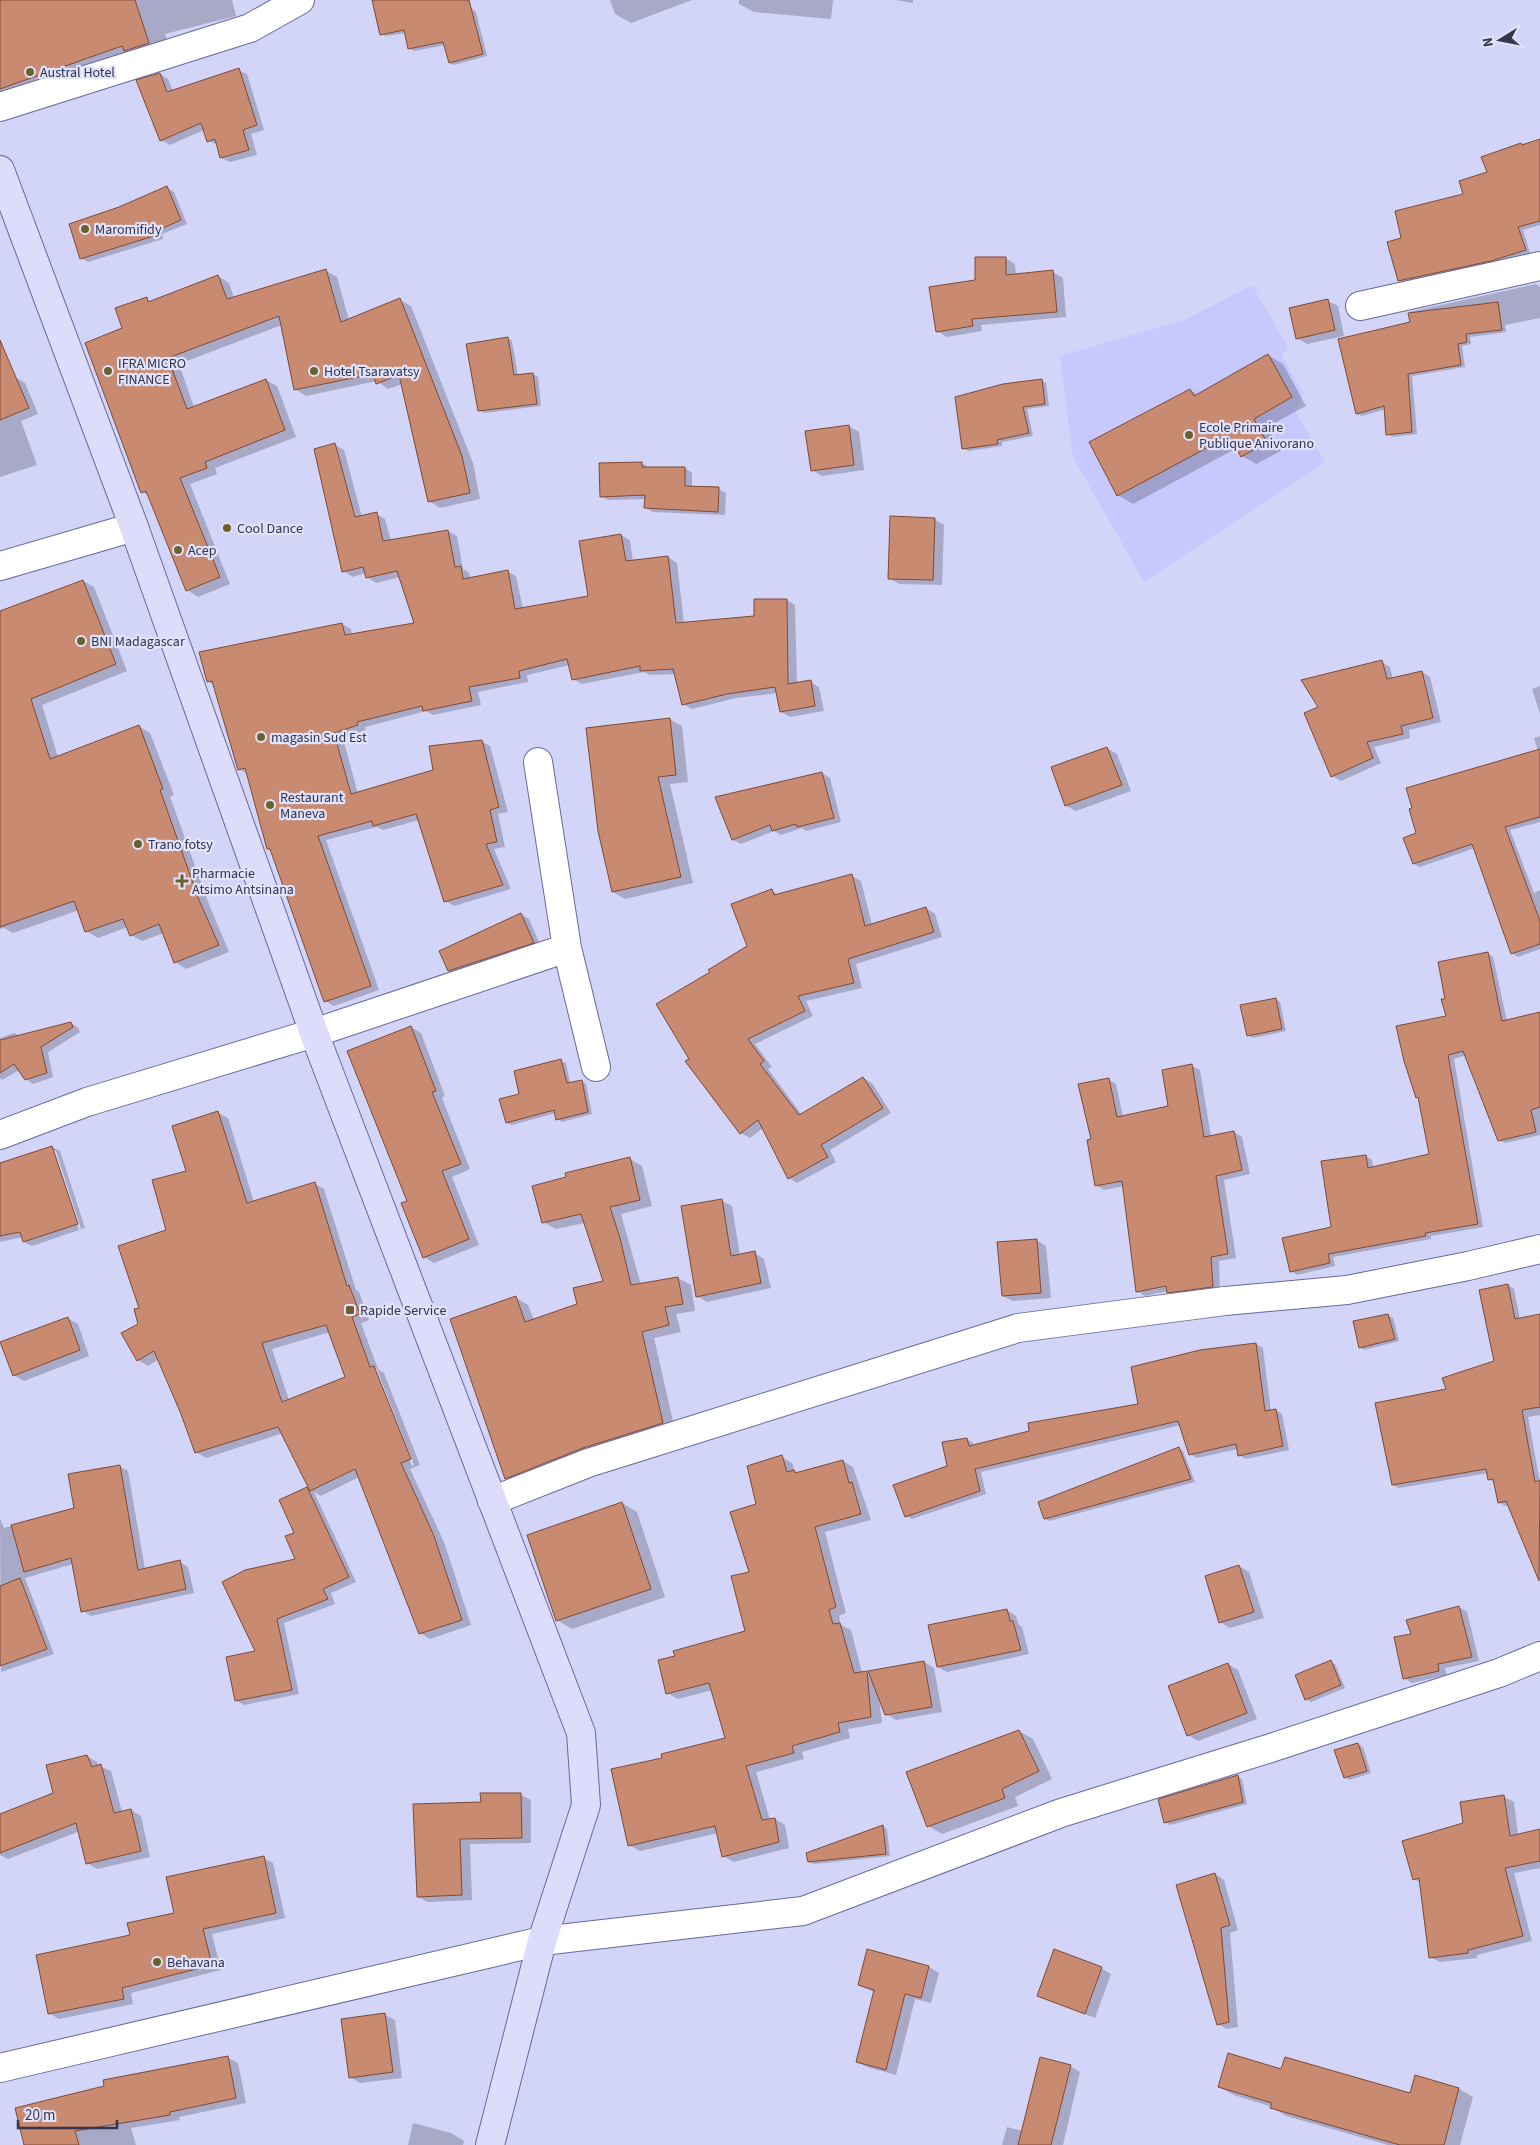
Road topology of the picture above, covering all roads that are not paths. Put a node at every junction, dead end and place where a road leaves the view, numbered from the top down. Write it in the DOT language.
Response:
graph roads {
  1 [pos="300,0"];
  2 [pos="0,107"];
  3 [pos="0,170"];
  4 [pos="1540,266"];
  5 [pos="1360,306"];
  6 [pos="134,527"];
  7 [pos="0,566"];
  8 [pos="538,762"];
  9 [pos="567,948"];
  10 [pos="314,1033"];
  11 [pos="596,1067"];
  12 [pos="0,1135"];
  13 [pos="1540,1249"];
  14 [pos="492,1501"];
  15 [pos="1540,1656"];
  16 [pos="542,1941"];
  17 [pos="0,2068"];
  18 [pos="490,2145"];
  1 -- 2 [label="street"];
  3 -- 6 [label="main road"];
  4 -- 5 [label="street"];
  6 -- 7 [label="street"];
  6 -- 10 [label="main road"];
  8 -- 9 [label="street"];
  9 -- 10 [label="street"];
  9 -- 11 [label="street"];
  10 -- 12 [label="street"];
  10 -- 14 [label="main road"];
  13 -- 14 [label="street"];
  14 -- 16 [label="main road"];
  15 -- 16 [label="street"];
  16 -- 17 [label="street"];
  16 -- 18 [label="main road"];
}
